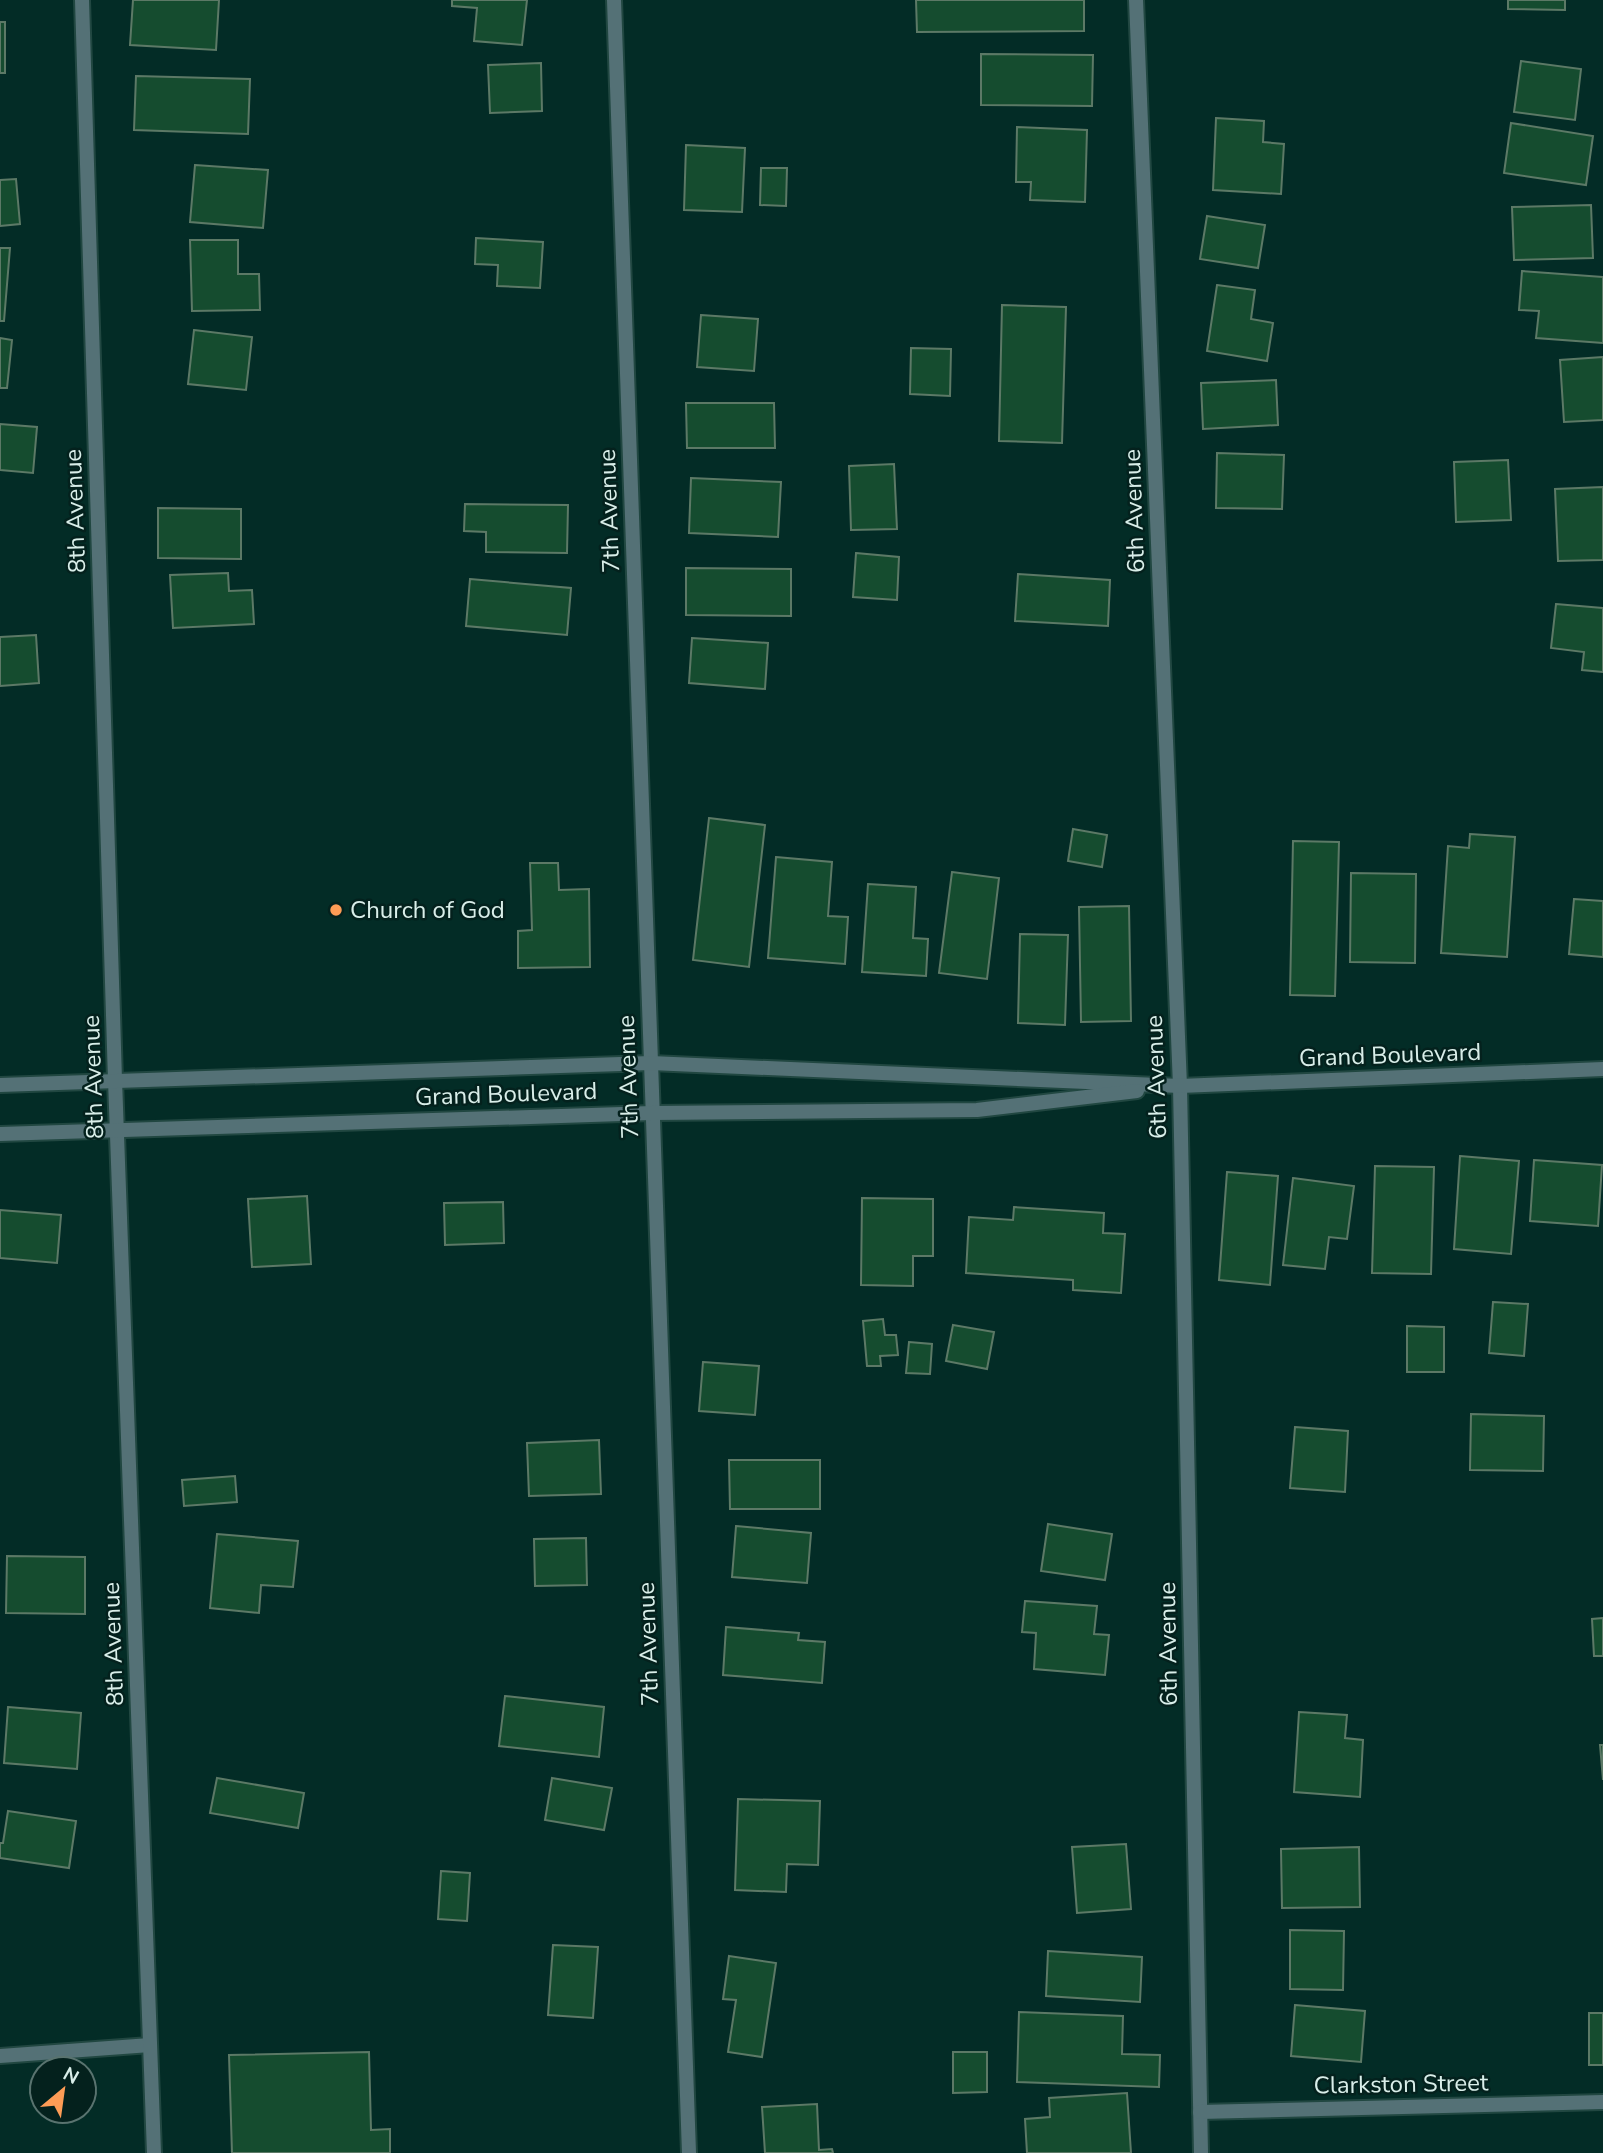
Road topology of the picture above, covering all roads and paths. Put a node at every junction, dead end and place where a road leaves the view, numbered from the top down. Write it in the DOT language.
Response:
graph roads {
  1 [pos="82,0"];
  2 [pos="614,0"];
  3 [pos="1136,0"];
  4 [pos="650,1063"];
  5 [pos="1603,1069"];
  6 [pos="116,1080"];
  7 [pos="0,1085"];
  8 [pos="1180,1086"];
  9 [pos="652,1113"];
  10 [pos="117,1128"];
  11 [pos="0,1134"];
  12 [pos="150,2045"];
  13 [pos="0,2056"];
  14 [pos="1603,2102"];
  15 [pos="1200,2112"];
  16 [pos="154,2153"];
  17 [pos="689,2153"];
  18 [pos="1201,2153"];
  1 -- 6 [label="street, 8th Avenue"];
  2 -- 4 [label="street, 7th Avenue"];
  3 -- 8 [label="street, 6th Avenue"];
  4 -- 6 [label="street, Grand Boulevard"];
  4 -- 8 [label="street, Grand Boulevard"];
  4 -- 9 [label="street, 7th Avenue"];
  5 -- 8 [label="street, Grand Boulevard"];
  6 -- 7 [label="street, Grand Boulevard"];
  6 -- 10 [label="street, 8th Avenue"];
  8 -- 9 [label="street, Grand Boulevard"];
  8 -- 15 [label="street, 6th Avenue"];
  9 -- 10 [label="street, Grand Boulevard"];
  9 -- 17 [label="street, 7th Avenue"];
  10 -- 11 [label="street, Grand Boulevard"];
  10 -- 12 [label="street, 8th Avenue"];
  12 -- 13 [label="street"];
  12 -- 16 [label="street, 8th Avenue"];
  14 -- 15 [label="street, Clarkston Street"];
  15 -- 18 [label="street, 6th Avenue"];
}
